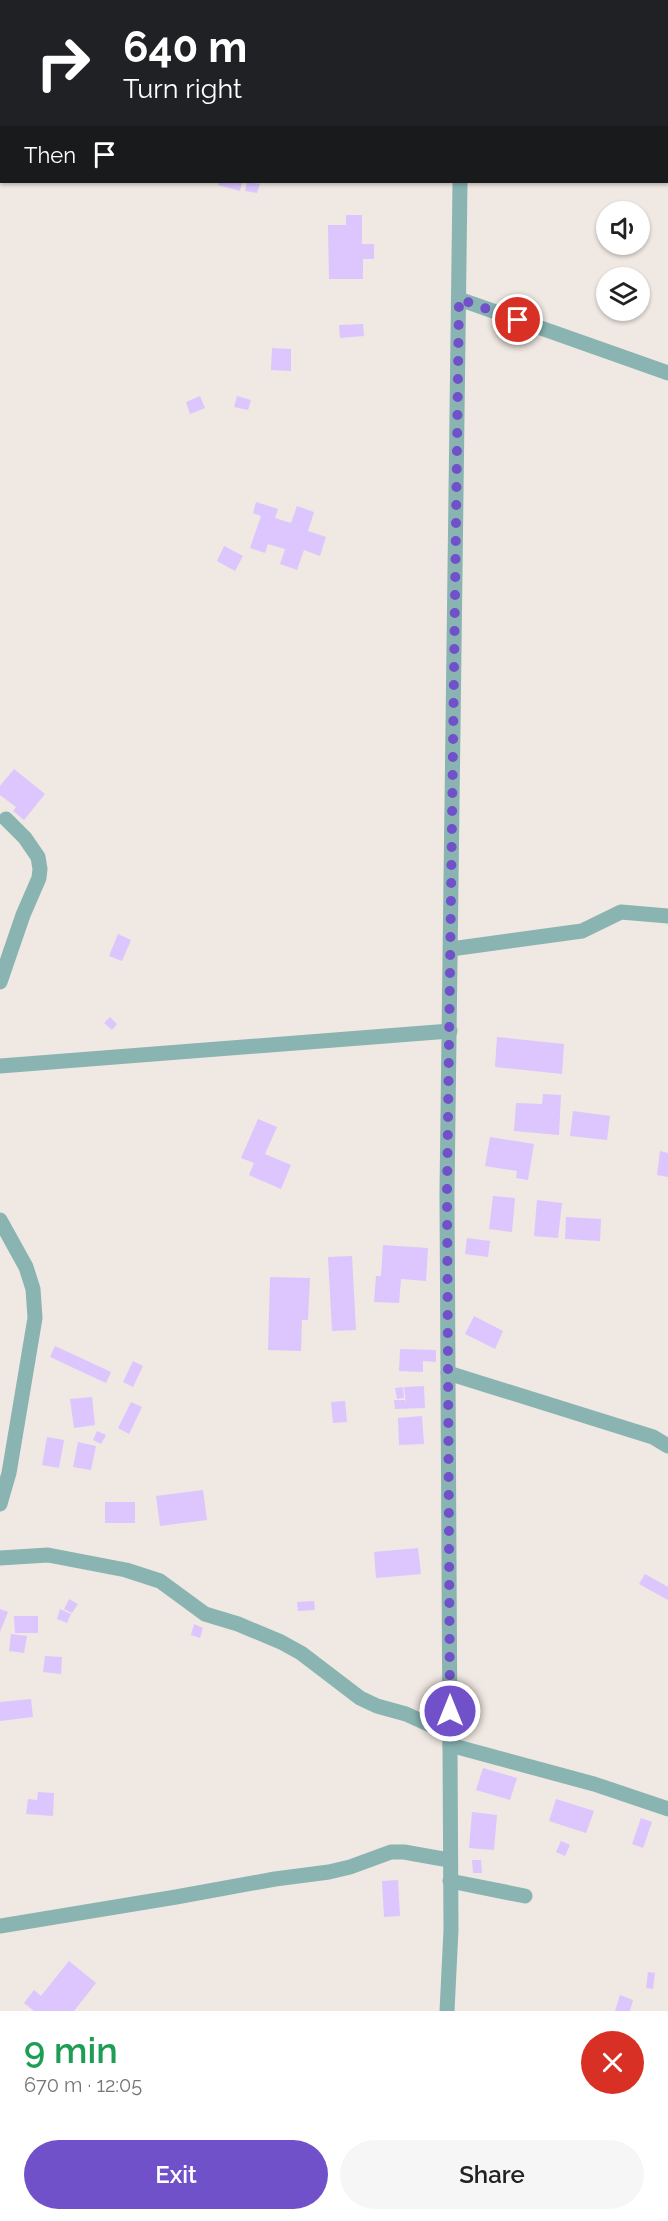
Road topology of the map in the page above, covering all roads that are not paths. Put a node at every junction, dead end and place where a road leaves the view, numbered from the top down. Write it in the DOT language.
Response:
graph roads {
  1 [pos="460,183"];
  2 [pos="459,299"];
  3 [pos="668,373"];
  4 [pos="6,819"];
  5 [pos="668,915"];
  6 [pos="451,949"];
  7 [pos="0,982"];
  8 [pos="450,1031"];
  9 [pos="0,1066"];
  10 [pos="0,1220"];
  11 [pos="448,1373"];
  12 [pos="668,1446"];
  13 [pos="0,1504"];
  14 [pos="0,1558"];
  15 [pos="450,1739"];
  16 [pos="668,1809"];
  17 [pos="450,1860"];
  18 [pos="450,1881"];
  19 [pos="525,1896"];
  20 [pos="0,1926"];
  21 [pos="447,2011"];
  1 -- 2 [label="street"];
  2 -- 3 [label="street"];
  2 -- 6 [label="street"];
  4 -- 7 [label="street"];
  5 -- 6 [label="street"];
  6 -- 8 [label="street"];
  8 -- 9 [label="street"];
  8 -- 11 [label="street"];
  10 -- 13 [label="street"];
  11 -- 12 [label="street"];
  11 -- 15 [label="street"];
  14 -- 15 [label="street"];
  15 -- 16 [label="street"];
  15 -- 17 [label="street"];
  17 -- 18 [label="street"];
  17 -- 20 [label="street"];
  18 -- 19 [label="street"];
  18 -- 21 [label="street"];
}
